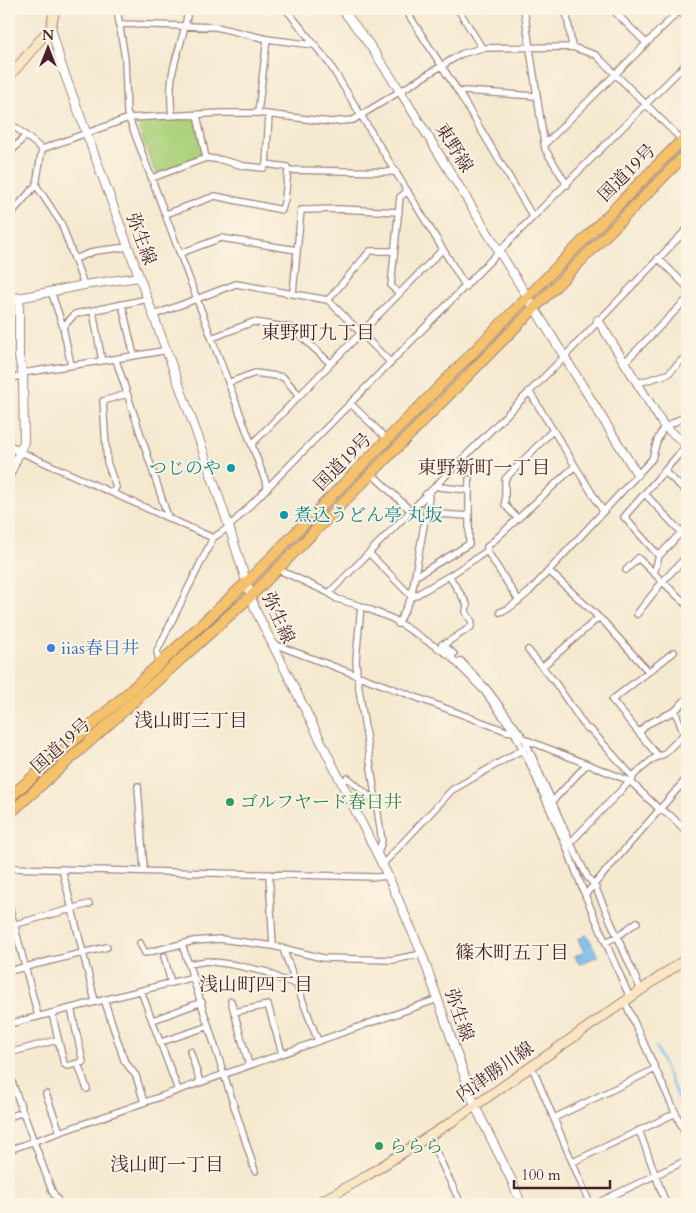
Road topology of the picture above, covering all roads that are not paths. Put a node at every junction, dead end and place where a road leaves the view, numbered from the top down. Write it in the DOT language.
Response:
graph roads {
  1 [pos="55,9"];
  2 [pos="117,9"];
  3 [pos="188,9"];
  4 [pos="286,9"];
  5 [pos="342,9"];
  6 [pos="405,9"];
  7 [pos="458,9"];
  8 [pos="524,9"];
  9 [pos="574,9"];
  10 [pos="612,9"];
  11 [pos="680,9"];
  12 [pos="566,11"];
  13 [pos="687,19"];
  14 [pos="120,24"];
  15 [pos="51,26"];
  16 [pos="186,26"];
  17 [pos="267,39"];
  18 [pos="646,42"];
  19 [pos="314,45"];
  20 [pos="572,47"];
  21 [pos="482,48"];
  22 [pos="530,48"];
  23 [pos="687,63"];
  24 [pos="442,66"];
  25 [pos="616,74"];
  26 [pos="9,77"];
  27 [pos="400,91"];
  28 [pos="459,93"];
  29 [pos="536,96"];
  30 [pos="647,104"];
  31 [pos="197,114"];
  32 [pos="258,114"];
  33 [pos="269,115"];
  34 [pos="362,115"];
  35 [pos="172,116"];
  36 [pos="129,118"];
  37 [pos="9,122"];
  38 [pos="86,133"];
  39 [pos="25,136"];
  40 [pos="685,138"];
  41 [pos="545,144"];
  42 [pos="42,149"];
  43 [pos="687,153"];
  44 [pos="9,154"];
  45 [pos="206,158"];
  46 [pos="266,164"];
  47 [pos="288,170"];
  48 [pos="396,172"];
  49 [pos="152,178"];
  50 [pos="36,185"];
  51 [pos="567,185"];
  52 [pos="408,191"];
  53 [pos="399,212"];
  54 [pos="166,214"];
  55 [pos="9,216"];
  56 [pos="533,217"];
  57 [pos="687,229"];
  58 [pos="128,247"];
  59 [pos="443,249"];
  60 [pos="297,250"];
  61 [pos="394,251"];
  62 [pos="500,252"];
  63 [pos="181,253"];
  64 [pos="658,258"];
  65 [pos="75,259"];
  66 [pos="139,277"];
  67 [pos="84,285"];
  68 [pos="466,287"];
  69 [pos="687,287"];
  70 [pos="51,291"];
  71 [pos="293,293"];
  72 [pos="399,294"];
  73 [pos="9,296"];
  74 [pos="527,296"];
  75 [pos="19,298"];
  76 [pos="198,298"];
  77 [pos="148,299"];
  78 [pos="687,299"];
  79 [pos="328,300"];
  80 [pos="122,304"];
  81 [pos="534,307"];
  82 [pos="93,311"];
  83 [pos="154,315"];
  84 [pos="598,320"];
  85 [pos="63,328"];
  86 [pos="360,332"];
  87 [pos="212,338"];
  88 [pos="166,350"];
  89 [pos="687,355"];
  90 [pos="134,356"];
  91 [pos="565,356"];
  92 [pos="116,360"];
  93 [pos="102,361"];
  94 [pos="625,362"];
  95 [pos="391,363"];
  96 [pos="330,364"];
  97 [pos="71,365"];
  98 [pos="23,374"];
  99 [pos="9,378"];
  100 [pos="230,382"];
  101 [pos="638,383"];
  102 [pos="529,391"];
  103 [pos="127,394"];
  104 [pos="299,394"];
  105 [pos="351,404"];
  106 [pos="687,414"];
  107 [pos="666,427"];
  108 [pos="553,430"];
  109 [pos="388,440"];
  110 [pos="252,443"];
  111 [pos="687,445"];
  112 [pos="9,446"];
  113 [pos="20,452"];
  114 [pos="575,466"];
  115 [pos="665,472"];
  116 [pos="371,473"];
  117 [pos="637,474"];
  118 [pos="9,476"];
  119 [pos="469,480"];
  120 [pos="436,484"];
  121 [pos="268,488"];
  122 [pos="469,490"];
  123 [pos="687,492"];
  124 [pos="113,493"];
  125 [pos="426,494"];
  126 [pos="645,494"];
  127 [pos="410,510"];
  128 [pos="603,511"];
  129 [pos="426,513"];
  130 [pos="468,516"];
  131 [pos="168,518"];
  132 [pos="517,518"];
  133 [pos="687,526"];
  134 [pos="229,527"];
  135 [pos="681,532"];
  136 [pos="213,538"];
  137 [pos="487,551"];
  138 [pos="369,554"];
  139 [pos="660,556"];
  140 [pos="687,556"];
  141 [pos="277,569"];
  142 [pos="549,570"];
  143 [pos="626,570"];
  144 [pos="654,573"];
  145 [pos="415,575"];
  146 [pos="449,576"];
  147 [pos="663,581"];
  148 [pos="246,583"];
  149 [pos="329,593"];
  150 [pos="251,596"];
  151 [pos="411,597"];
  152 [pos="519,601"];
  153 [pos="687,605"];
  154 [pos="361,606"];
  155 [pos="500,612"];
  156 [pos="636,614"];
  157 [pos="598,618"];
  158 [pos="398,624"];
  159 [pos="272,643"];
  160 [pos="441,646"];
  161 [pos="528,650"];
  162 [pos="674,652"];
  163 [pos="159,664"];
  164 [pos="542,667"];
  165 [pos="648,671"];
  166 [pos="357,675"];
  167 [pos="687,698"];
  168 [pos="675,711"];
  169 [pos="639,733"];
  170 [pos="515,734"];
  171 [pos="525,740"];
  172 [pos="523,749"];
  173 [pos="658,756"];
  174 [pos="587,764"];
  175 [pos="687,778"];
  176 [pos="632,780"];
  177 [pos="342,781"];
  178 [pos="138,786"];
  179 [pos="9,798"];
  180 [pos="377,803"];
  181 [pos="551,804"];
  182 [pos="659,809"];
  183 [pos="9,814"];
  184 [pos="687,832"];
  185 [pos="568,844"];
  186 [pos="378,853"];
  187 [pos="383,864"];
  188 [pos="9,868"];
  189 [pos="62,869"];
  190 [pos="144,870"];
  191 [pos="269,874"];
  192 [pos="388,876"];
  193 [pos="594,884"];
  194 [pos="585,895"];
  195 [pos="89,904"];
  196 [pos="9,905"];
  197 [pos="71,909"];
  198 [pos="610,920"];
  199 [pos="637,922"];
  200 [pos="11,925"];
  201 [pos="598,926"];
  202 [pos="618,936"];
  203 [pos="606,942"];
  204 [pos="140,943"];
  205 [pos="182,944"];
  206 [pos="274,946"];
  207 [pos="107,947"];
  208 [pos="283,949"];
  209 [pos="82,953"];
  210 [pos="422,954"];
  211 [pos="164,956"];
  212 [pos="687,958"];
  213 [pos="189,964"];
  214 [pos="25,967"];
  215 [pos="9,971"];
  216 [pos="194,977"];
  217 [pos="171,983"];
  218 [pos="297,984"];
  219 [pos="641,990"];
  220 [pos="142,991"];
  221 [pos="104,999"];
  222 [pos="438,999"];
  223 [pos="628,1000"];
  224 [pos="95,1001"];
  225 [pos="231,1001"];
  226 [pos="202,1002"];
  227 [pos="71,1008"];
  228 [pos="234,1012"];
  229 [pos="52,1013"];
  230 [pos="38,1016"];
  231 [pos="153,1020"];
  232 [pos="9,1024"];
  233 [pos="209,1026"];
  234 [pos="58,1040"];
  235 [pos="318,1041"];
  236 [pos="161,1042"];
  237 [pos="190,1051"];
  238 [pos="9,1053"];
  239 [pos="282,1053"];
  240 [pos="78,1064"];
  241 [pos="249,1065"];
  242 [pos="532,1067"];
  243 [pos="655,1069"];
  244 [pos="9,1074"];
  245 [pos="224,1074"];
  246 [pos="200,1082"];
  247 [pos="87,1089"];
  248 [pos="178,1090"];
  249 [pos="46,1094"];
  250 [pos="144,1102"];
  251 [pos="475,1106"];
  252 [pos="23,1112"];
  253 [pos="676,1113"];
  254 [pos="9,1117"];
  255 [pos="554,1118"];
  256 [pos="639,1130"];
  257 [pos="60,1132"];
  258 [pos="429,1137"];
  259 [pos="687,1138"];
  260 [pos="34,1141"];
  261 [pos="9,1150"];
  262 [pos="687,1160"];
  263 [pos="572,1162"];
  264 [pos="255,1171"];
  265 [pos="656,1175"];
  266 [pos="329,1202"];
  267 [pos="59,1203"];
  268 [pos="46,1204"];
  269 [pos="316,1204"];
  270 [pos="461,1204"];
  271 [pos="521,1204"];
  272 [pos="590,1204"];
  273 [pos="595,1204"];
  274 [pos="666,1204"];
  1 -- 15 [label="main road"];
  2 -- 14 [label="street"];
  3 -- 16 [label="street"];
  4 -- 19 [label="street"];
  5 -- 27 [label="street, 東野線"];
  6 -- 24 [label="street"];
  7 -- 21 [label="street"];
  8 -- 22 [label="street"];
  9 -- 12 [label="street"];
  10 -- 18 [label="street"];
  11 -- 13 [label="street"];
  11 -- 18 [label="street"];
  12 -- 20 [label="street"];
  14 -- 16 [label="street"];
  14 -- 36 [label="street"];
  15 -- 26 [label="main road"];
  15 -- 38 [label="street, 弥生線"];
  16 -- 17 [label="street"];
  16 -- 35 [label="street"];
  17 -- 19 [label="street"];
  17 -- 32 [label="street"];
  18 -- 25 [label="street"];
  19 -- 34 [label="street"];
  20 -- 22 [label="street"];
  20 -- 25 [label="street"];
  21 -- 22 [label="street"];
  21 -- 24 [label="street"];
  22 -- 29 [label="street"];
  23 -- 30 [label="street"];
  24 -- 27 [label="street"];
  24 -- 28 [label="street"];
  25 -- 30 [label="street"];
  25 -- 41 [label="street"];
  27 -- 34 [label="street"];
  27 -- 62 [label="street, 東野線"];
  28 -- 29 [label="street"];
  28 -- 56 [label="street"];
  29 -- 41 [label="street"];
  30 -- 40 [label="street"];
  30 -- 51 [label="street"];
  31 -- 32 [label="street"];
  31 -- 35 [label="street"];
  31 -- 45 [label="street"];
  32 -- 33 [label="street"];
  33 -- 34 [label="street"];
  33 -- 46 [label="street"];
  34 -- 48 [label="street"];
  35 -- 36 [label="street"];
  36 -- 38 [label="street"];
  36 -- 49 [label="street"];
  37 -- 39 [label="street"];
  38 -- 42 [label="street"];
  38 -- 58 [label="street, 弥生線"];
  39 -- 42 [label="street"];
  39 -- 44 [label="street"];
  40 -- 74 [label="highway, 国道19号"];
  41 -- 51 [label="street"];
  42 -- 50 [label="street"];
  43 -- 81 [label="highway, 国道19号"];
  45 -- 46 [label="street"];
  45 -- 49 [label="street"];
  46 -- 47 [label="street"];
  47 -- 48 [label="street"];
  47 -- 54 [label="street"];
  48 -- 52 [label="street"];
  49 -- 54 [label="street"];
  50 -- 55 [label="street"];
  50 -- 65 [label="street"];
  51 -- 56 [label="street"];
  52 -- 53 [label="street"];
  52 -- 59 [label="street"];
  53 -- 60 [label="street"];
  53 -- 61 [label="street"];
  54 -- 63 [label="street"];
  56 -- 62 [label="street"];
  57 -- 64 [label="street"];
  58 -- 65 [label="street"];
  58 -- 66 [label="street, 弥生線"];
  59 -- 68 [label="street"];
  59 -- 72 [label="street"];
  60 -- 63 [label="street"];
  60 -- 71 [label="street"];
  61 -- 72 [label="street"];
  61 -- 79 [label="street"];
  62 -- 68 [label="street"];
  62 -- 74 [label="street, 東野線"];
  63 -- 76 [label="street"];
  64 -- 69 [label="street"];
  64 -- 84 [label="street"];
  65 -- 67 [label="street"];
  66 -- 67 [label="street"];
  66 -- 77 [label="street, 弥生線"];
  67 -- 70 [label="street"];
  68 -- 95 [label="street"];
  70 -- 75 [label="street"];
  70 -- 85 [label="street"];
  71 -- 76 [label="street"];
  71 -- 79 [label="street"];
  72 -- 86 [label="street"];
  73 -- 75 [label="street"];
  74 -- 81 [label="street, 東野線"];
  74 -- 109 [label="highway, 国道19号"];
  75 -- 98 [label="street"];
  76 -- 83 [label="street"];
  76 -- 87 [label="street"];
  77 -- 80 [label="street"];
  77 -- 83 [label="street, 弥生線"];
  78 -- 94 [label="street"];
  79 -- 86 [label="street"];
  80 -- 82 [label="street"];
  80 -- 90 [label="street"];
  81 -- 91 [label="street, 東野線"];
  81 -- 116 [label="highway, 国道19号"];
  82 -- 85 [label="street"];
  82 -- 93 [label="street"];
  83 -- 88 [label="street, 弥生線"];
  84 -- 91 [label="street"];
  84 -- 94 [label="street"];
  85 -- 97 [label="street"];
  86 -- 95 [label="street"];
  86 -- 96 [label="street"];
  87 -- 96 [label="street"];
  87 -- 100 [label="street"];
  88 -- 90 [label="street"];
  88 -- 134 [label="street, 弥生線"];
  89 -- 101 [label="street"];
  90 -- 92 [label="street"];
  91 -- 102 [label="street"];
  91 -- 117 [label="street, 東野線"];
  92 -- 93 [label="street"];
  92 -- 103 [label="street"];
  93 -- 97 [label="street"];
  94 -- 101 [label="street"];
  95 -- 105 [label="street"];
  96 -- 104 [label="street"];
  97 -- 98 [label="street"];
  98 -- 99 [label="street"];
  98 -- 113 [label="street"];
  100 -- 104 [label="street"];
  100 -- 110 [label="street"];
  101 -- 107 [label="street"];
  102 -- 108 [label="street"];
  102 -- 120 [label="street"];
  103 -- 124 [label="street"];
  103 -- 131 [label="street"];
  104 -- 110 [label="street"];
  105 -- 109 [label="street"];
  105 -- 121 [label="street"];
  106 -- 107 [label="street"];
  107 -- 111 [label="street"];
  107 -- 117 [label="street"];
  108 -- 114 [label="street"];
  108 -- 132 [label="street"];
  109 -- 148 [label="highway, 国道19号"];
  110 -- 121 [label="street"];
  111 -- 115 [label="street"];
  112 -- 113 [label="street"];
  113 -- 118 [label="street"];
  113 -- 124 [label="street"];
  114 -- 128 [label="street"];
  114 -- 132 [label="street"];
  115 -- 123 [label="street"];
  115 -- 126 [label="street"];
  116 -- 127 [label="street"];
  116 -- 141 [label="highway, 国道19号"];
  117 -- 128 [label="street"];
  119 -- 122 [label="street"];
  120 -- 122 [label="street"];
  120 -- 125 [label="street"];
  121 -- 134 [label="street"];
  122 -- 130 [label="street"];
  124 -- 131 [label="street"];
  125 -- 127 [label="street"];
  125 -- 129 [label="street"];
  126 -- 135 [label="street"];
  126 -- 139 [label="street"];
  127 -- 138 [label="street"];
  128 -- 142 [label="street"];
  129 -- 130 [label="street"];
  129 -- 145 [label="street"];
  130 -- 145 [label="street"];
  131 -- 136 [label="street"];
  132 -- 137 [label="street"];
  133 -- 135 [label="street"];
  134 -- 136 [label="street"];
  134 -- 148 [label="street, 弥生線"];
  135 -- 139 [label="street"];
  136 -- 163 [label="street"];
  137 -- 146 [label="street"];
  137 -- 152 [label="street"];
  138 -- 149 [label="street"];
  138 -- 151 [label="street"];
  139 -- 144 [label="street"];
  140 -- 147 [label="street"];
  141 -- 149 [label="street"];
  141 -- 150 [label="highway, 国道19号"];
  142 -- 152 [label="street"];
  142 -- 157 [label="street"];
  143 -- 144 [label="street"];
  144 -- 147 [label="street"];
  145 -- 151 [label="street"];
  146 -- 151 [label="street"];
  146 -- 160 [label="street"];
  147 -- 153 [label="street"];
  147 -- 156 [label="street"];
  148 -- 150 [label="street, 弥生線"];
  148 -- 163 [label="highway, 国道19号"];
  149 -- 154 [label="street"];
  150 -- 159 [label="street, 弥生線"];
  150 -- 183 [label="highway, 国道19号"];
  151 -- 158 [label="street"];
  152 -- 155 [label="street"];
  154 -- 158 [label="street"];
  154 -- 166 [label="street"];
  157 -- 164 [label="street"];
  157 -- 165 [label="street"];
  158 -- 160 [label="street"];
  159 -- 166 [label="street"];
  159 -- 177 [label="street, 弥生線"];
  160 -- 170 [label="street"];
  160 -- 171 [label="street"];
  161 -- 164 [label="street"];
  162 -- 165 [label="street"];
  163 -- 179 [label="highway, 国道19号"];
  164 -- 176 [label="street"];
  165 -- 169 [label="street"];
  166 -- 170 [label="street"];
  166 -- 180 [label="street"];
  167 -- 168 [label="street"];
  168 -- 169 [label="street"];
  168 -- 173 [label="street"];
  169 -- 173 [label="street"];
  170 -- 171 [label="street"];
  170 -- 172 [label="street"];
  171 -- 174 [label="street"];
  171 -- 181 [label="street"];
  172 -- 181 [label="street"];
  172 -- 187 [label="street"];
  173 -- 176 [label="street"];
  174 -- 176 [label="street"];
  174 -- 181 [label="street"];
  175 -- 182 [label="street"];
  176 -- 182 [label="street"];
  176 -- 185 [label="street"];
  177 -- 180 [label="street"];
  177 -- 186 [label="street, 弥生線"];
  178 -- 190 [label="street"];
  180 -- 186 [label="street"];
  181 -- 185 [label="street"];
  182 -- 184 [label="street"];
  182 -- 193 [label="street"];
  185 -- 193 [label="street"];
  185 -- 194 [label="street"];
  186 -- 187 [label="street, 弥生線"];
  187 -- 192 [label="street, 弥生線"];
  188 -- 189 [label="street"];
  189 -- 190 [label="street"];
  189 -- 197 [label="street"];
  190 -- 191 [label="street"];
  191 -- 192 [label="street"];
  191 -- 206 [label="street"];
  192 -- 210 [label="street, 弥生線"];
  193 -- 194 [label="street"];
  193 -- 198 [label="street"];
  194 -- 201 [label="street"];
  195 -- 197 [label="street"];
  196 -- 200 [label="street"];
  197 -- 200 [label="street"];
  197 -- 209 [label="street"];
  198 -- 201 [label="street"];
  198 -- 202 [label="street"];
  199 -- 202 [label="street"];
  200 -- 214 [label="street"];
  201 -- 203 [label="street"];
  202 -- 203 [label="street"];
  202 -- 219 [label="street"];
  203 -- 223 [label="street"];
  204 -- 205 [label="street"];
  205 -- 206 [label="street"];
  205 -- 213 [label="street"];
  206 -- 208 [label="street"];
  207 -- 209 [label="street"];
  208 -- 210 [label="street"];
  208 -- 218 [label="street"];
  209 -- 214 [label="street"];
  209 -- 224 [label="street"];
  210 -- 222 [label="street, 弥生線"];
  211 -- 217 [label="street"];
  212 -- 219 [label="main road, 内津勝川線"];
  213 -- 216 [label="street"];
  213 -- 218 [label="street"];
  214 -- 215 [label="street"];
  214 -- 230 [label="street"];
  216 -- 217 [label="street"];
  216 -- 226 [label="street"];
  217 -- 220 [label="street"];
  218 -- 235 [label="street"];
  219 -- 223 [label="main road, 内津勝川線"];
  220 -- 221 [label="street"];
  220 -- 231 [label="street"];
  221 -- 224 [label="street"];
  221 -- 250 [label="street"];
  222 -- 235 [label="street"];
  222 -- 251 [label="street, 弥生線"];
  223 -- 242 [label="main road, 内津勝川線"];
  223 -- 243 [label="street"];
  224 -- 227 [label="street"];
  225 -- 228 [label="street"];
  226 -- 231 [label="street"];
  226 -- 233 [label="street"];
  227 -- 229 [label="street"];
  227 -- 240 [label="street"];
  228 -- 239 [label="street"];
  228 -- 241 [label="street"];
  229 -- 230 [label="street"];
  229 -- 234 [label="street"];
  230 -- 232 [label="street"];
  231 -- 236 [label="street"];
  233 -- 236 [label="street"];
  233 -- 245 [label="street"];
  234 -- 238 [label="street"];
  234 -- 240 [label="street"];
  235 -- 239 [label="street"];
  236 -- 248 [label="street"];
  237 -- 246 [label="street"];
  239 -- 241 [label="street"];
  240 -- 247 [label="street"];
  241 -- 245 [label="street"];
  242 -- 251 [label="main road, 内津勝川線"];
  242 -- 255 [label="street"];
  243 -- 253 [label="street"];
  243 -- 255 [label="street"];
  244 -- 252 [label="street"];
  245 -- 246 [label="street"];
  245 -- 264 [label="street"];
  246 -- 248 [label="street"];
  248 -- 250 [label="street"];
  249 -- 257 [label="street"];
  250 -- 257 [label="street"];
  251 -- 258 [label="main road, 内津勝川線"];
  251 -- 271 [label="street, 弥生線"];
  252 -- 254 [label="street"];
  252 -- 260 [label="street"];
  253 -- 256 [label="street"];
  253 -- 259 [label="street"];
  255 -- 263 [label="street"];
  256 -- 263 [label="street"];
  256 -- 265 [label="street"];
  257 -- 260 [label="street"];
  258 -- 266 [label="main road, 内津勝川線"];
  258 -- 270 [label="street"];
  260 -- 261 [label="street"];
  260 -- 267 [label="street"];
  262 -- 265 [label="street"];
  263 -- 272 [label="street"];
  265 -- 273 [label="street"];
  265 -- 274 [label="street"];
  266 -- 269 [label="main road, 内津勝川線"];
  267 -- 268 [label="street"];
}
